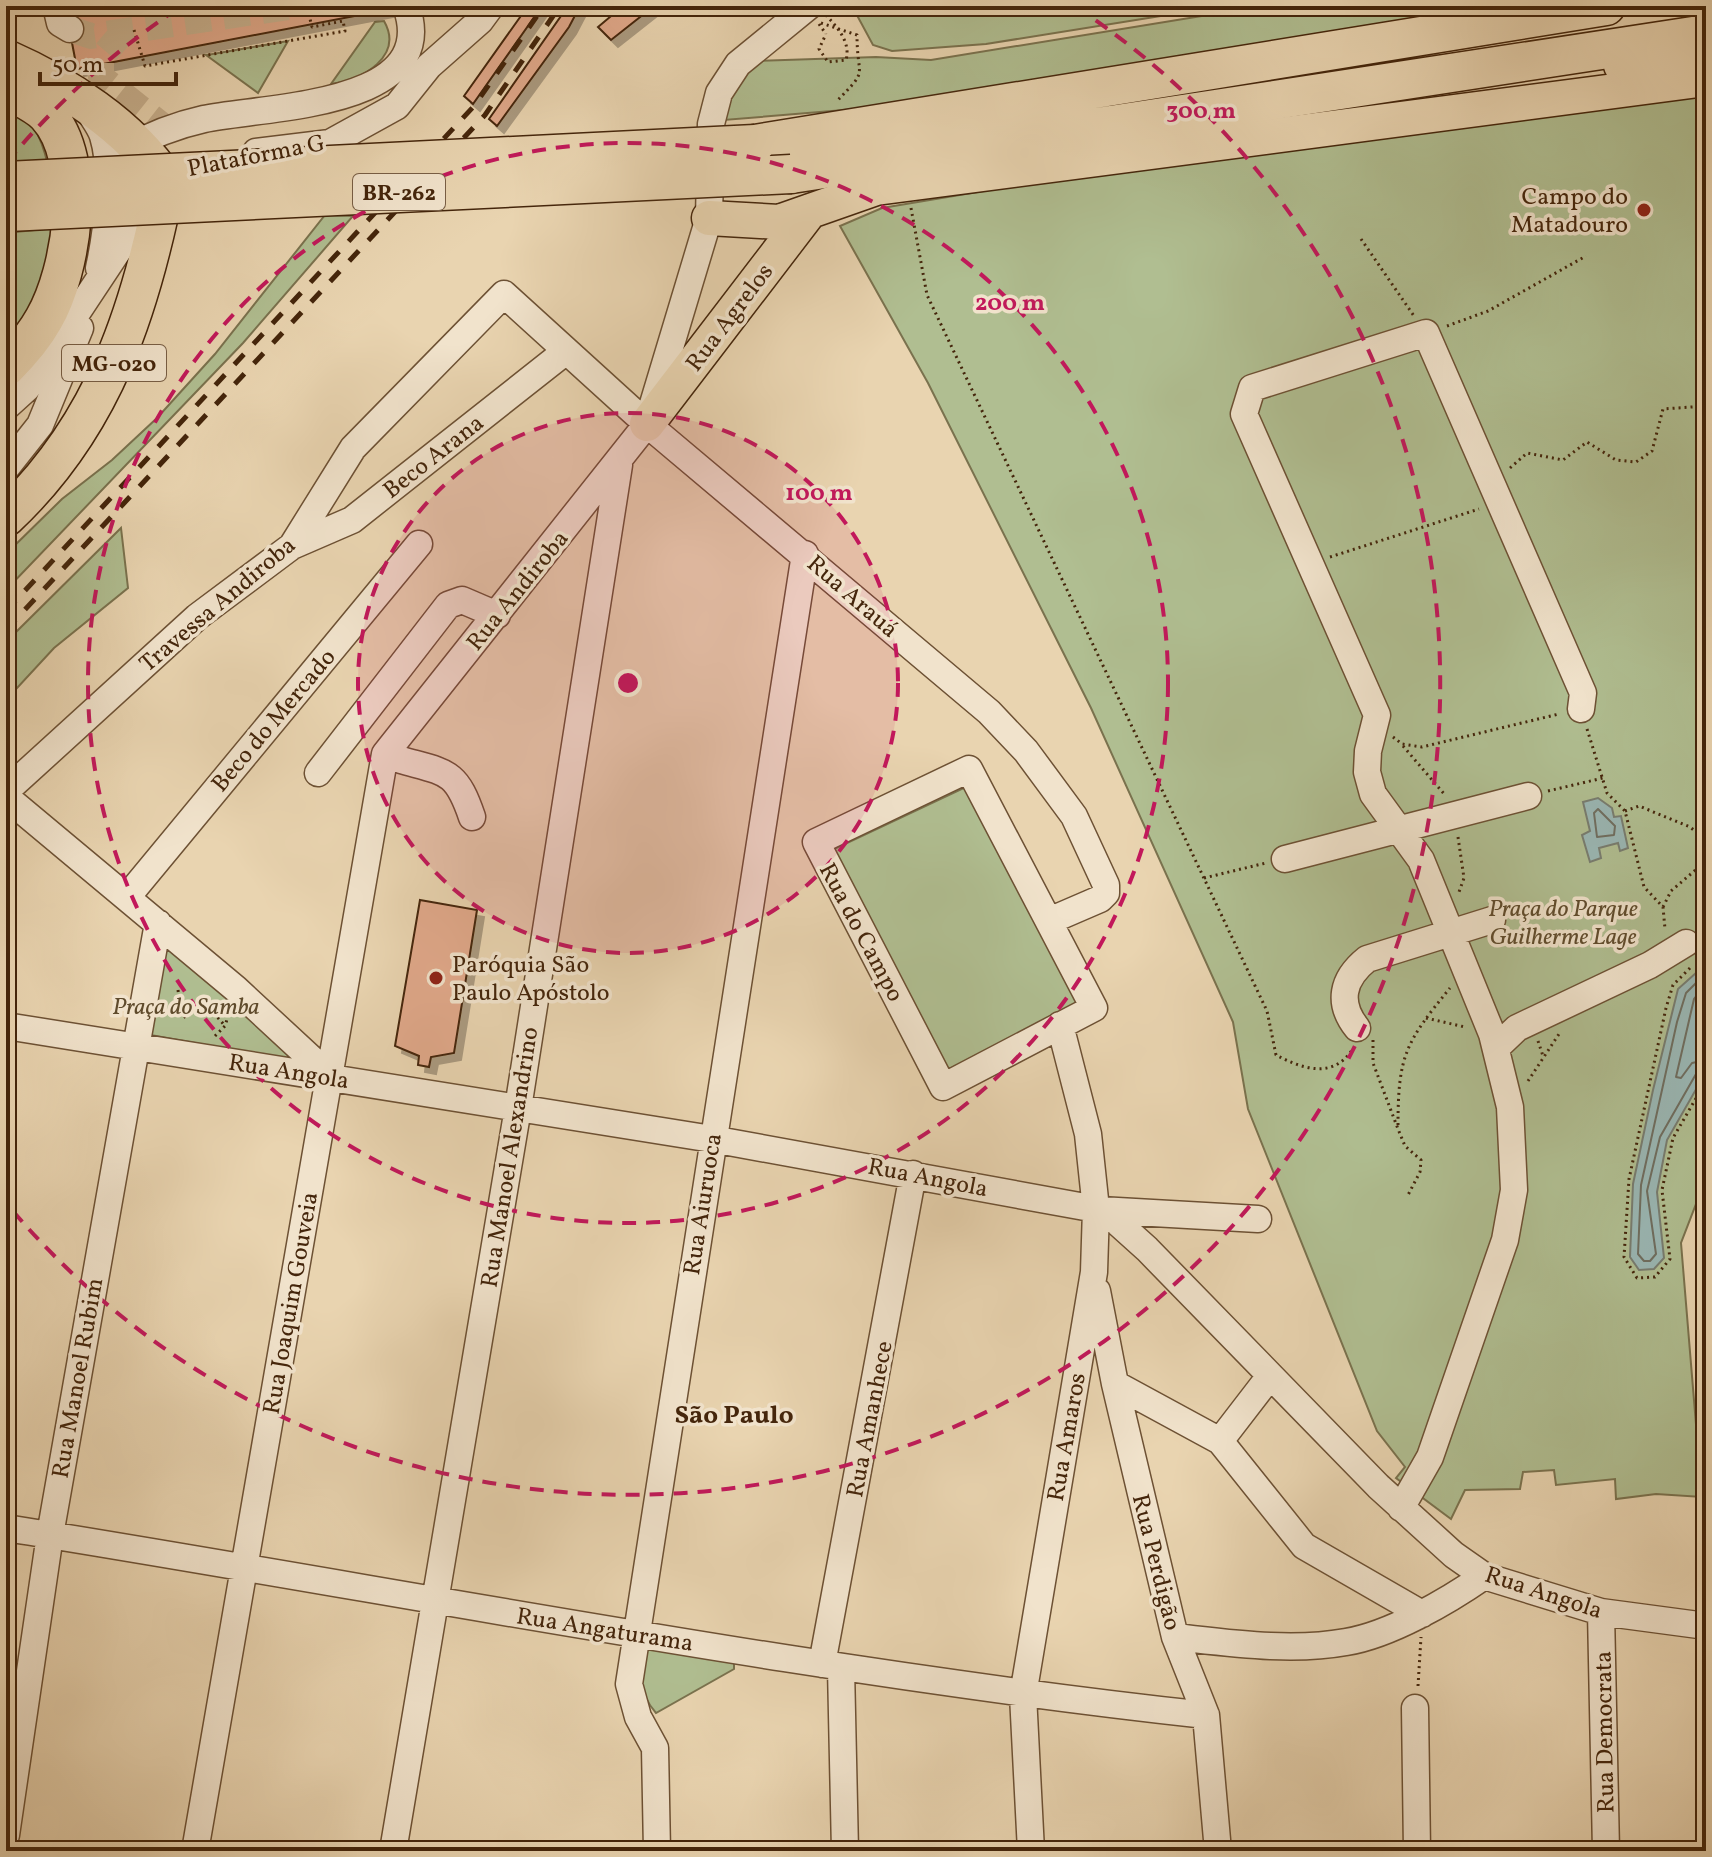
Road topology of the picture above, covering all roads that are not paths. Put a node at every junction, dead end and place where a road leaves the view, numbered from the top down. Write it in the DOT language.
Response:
graph roads {
  1 [pos="56,6"];
  2 [pos="406,6"];
  3 [pos="491,6"];
  4 [pos="1606,6"];
  5 [pos="813,14"];
  6 [pos="70,29"];
  7 [pos="1706,34"];
  8 [pos="6,59"];
  9 [pos="1516,63"];
  10 [pos="1706,66"];
  11 [pos="1706,79"];
  12 [pos="6,89"];
  13 [pos="122,151"];
  14 [pos="166,181"];
  15 [pos="7,202"];
  16 [pos="810,211"];
  17 [pos="709,218"];
  18 [pos="93,290"];
  19 [pos="504,294"];
  20 [pos="566,351"];
  21 [pos="6,367"];
  22 [pos="6,407"];
  23 [pos="647,424"];
  24 [pos="619,461"];
  25 [pos="6,468"];
  26 [pos="6,517"];
  27 [pos="419,544"];
  28 [pos="292,546"];
  29 [pos="805,554"];
  30 [pos="497,615"];
  31 [pos="1581,709"];
  32 [pos="393,757"];
  33 [pos="318,773"];
  34 [pos="6,794"];
  35 [pos="1528,796"];
  36 [pos="472,817"];
  37 [pos="1400,827"];
  38 [pos="1285,859"];
  39 [pos="128,896"];
  40 [pos="1492,920"];
  41 [pos="1049,921"];
  42 [pos="158,923"];
  43 [pos="1450,934"];
  44 [pos="1692,952"];
  45 [pos="361,962"];
  46 [pos="1060,1025"];
  47 [pos="6,1026"];
  48 [pos="1357,1028"];
  49 [pos="1494,1041"];
  50 [pos="134,1047"];
  51 [pos="331,1077"];
  52 [pos="518,1108"];
  53 [pos="712,1139"];
  54 [pos="913,1174"];
  55 [pos="1096,1209"];
  56 [pos="1258,1219"];
  57 [pos="1094,1272"];
  58 [pos="1270,1376"];
  59 [pos="1115,1384"];
  60 [pos="1220,1441"];
  61 [pos="1401,1508"];
  62 [pos="6,1528"];
  63 [pos="50,1535"];
  64 [pos="242,1567"];
  65 [pos="1484,1576"];
  66 [pos="435,1601"];
  67 [pos="1601,1612"];
  68 [pos="1422,1614"];
  69 [pos="1706,1626"];
  70 [pos="635,1634"];
  71 [pos="1175,1637"];
  72 [pos="831,1666"];
  73 [pos="1023,1695"];
  74 [pos="1415,1708"];
  75 [pos="1206,1715"];
  76 [pos="6,1835"];
  77 [pos="195,1851"];
  78 [pos="393,1851"];
  79 [pos="657,1851"];
  80 [pos="845,1851"];
  81 [pos="1031,1851"];
  82 [pos="1218,1851"];
  83 [pos="1417,1851"];
  84 [pos="1606,1851"];
  1 -- 6 [label="street"];
  2 -- 13 [label="street"];
  3 -- 14 [label="street, Plataforma G"];
  4 -- 15 [label="highway, BR-262, bridge"];
  5 -- 17 [label="street"];
  7 -- 9 [label="highway, BR-262"];
  8 -- 13 [label="highway"];
  9 -- 10 [label="highway"];
  9 -- 15 [label="highway, BR-262, bridge"];
  11 -- 16 [label="main road"];
  12 -- 21 [label="highway, MG-020"];
  13 -- 14 [label="highway"];
  13 -- 18 [label="street"];
  14 -- 18 [label="street"];
  14 -- 26 [label="highway, MG-020"];
  16 -- 17 [label="main road"];
  16 -- 23 [label="main road, Rua Agrelos"];
  17 -- 23 [label="street"];
  18 -- 22 [label="street"];
  18 -- 25 [label="street"];
  19 -- 20 [label="street, Rua Arauá"];
  19 -- 28 [label="street, Travessa Andiroba"];
  20 -- 23 [label="street, Rua Arauá"];
  20 -- 28 [label="street, Beco Arana"];
  23 -- 24 [label="street, Rua Andiroba"];
  23 -- 29 [label="street, Rua Arauá"];
  24 -- 30 [label="street, Rua Andiroba"];
  24 -- 52 [label="street, Rua Manoel Alexandrino"];
  27 -- 39 [label="street, Beco do Mercado"];
  28 -- 34 [label="street, Travessa Andiroba"];
  29 -- 41 [label="street, Rua Arauá"];
  29 -- 53 [label="street, Rua Aiuruoca"];
  30 -- 32 [label="street, Rua Andiroba"];
  30 -- 33 [label="street"];
  31 -- 37 [label="street"];
  32 -- 36 [label="street"];
  32 -- 45 [label="street"];
  32 -- 51 [label="street, Rua Joaquim Gouveia"];
  34 -- 39 [label="street"];
  35 -- 37 [label="street"];
  37 -- 38 [label="street"];
  37 -- 43 [label="street"];
  39 -- 42 [label="street"];
  40 -- 43 [label="street"];
  41 -- 46 [label="street, Rua do Campo"];
  41 -- 46 [label="street, Rua do Campo"];
  42 -- 50 [label="street, Rua Manoel Rubim"];
  42 -- 51 [label="street"];
  43 -- 48 [label="street"];
  43 -- 49 [label="street"];
  44 -- 49 [label="street"];
  46 -- 55 [label="street, Rua Amaros"];
  47 -- 50 [label="street, Rua Angola"];
  49 -- 61 [label="street"];
  50 -- 51 [label="street, Rua Angola"];
  50 -- 63 [label="street, Rua Manoel Rubim"];
  51 -- 52 [label="street, Rua Angola"];
  51 -- 64 [label="street, Rua Joaquim Gouveia"];
  52 -- 53 [label="street, Rua Angola"];
  52 -- 66 [label="street, Rua Manoel Alexandrino"];
  53 -- 54 [label="street, Rua Angola"];
  53 -- 70 [label="street, Rua Aiuruoca"];
  54 -- 55 [label="street, Rua Angola"];
  54 -- 72 [label="street, Rua Amanhece"];
  55 -- 56 [label="street"];
  55 -- 57 [label="street, Rua Amaros"];
  55 -- 58 [label="street, Rua Angola"];
  57 -- 59 [label="street, Rua Perdigão"];
  57 -- 73 [label="street, Rua Amaros"];
  58 -- 60 [label="street"];
  58 -- 61 [label="street, Rua Angola"];
  59 -- 60 [label="street"];
  59 -- 71 [label="street, Rua Perdigão"];
  60 -- 68 [label="street"];
  61 -- 65 [label="street, Rua Angola"];
  62 -- 63 [label="street, Rua Angaturama"];
  63 -- 64 [label="street, Rua Angaturama"];
  63 -- 76 [label="street, Rua Manoel Rubim"];
  64 -- 66 [label="street, Rua Angaturama"];
  64 -- 77 [label="street, Rua Joaquim Gouveia"];
  65 -- 67 [label="street, Rua Angola"];
  65 -- 68 [label="street"];
  66 -- 70 [label="street, Rua Angaturama"];
  66 -- 78 [label="street, Rua Manoel Alexandrino"];
  67 -- 69 [label="street, Rua Angola"];
  67 -- 84 [label="street, Rua Democrata"];
  68 -- 71 [label="street"];
  70 -- 72 [label="street, Rua Angaturama"];
  70 -- 79 [label="street, Rua Aiuruoca"];
  71 -- 75 [label="street, Rua Perdigão"];
  72 -- 73 [label="street, Rua Angaturama"];
  72 -- 80 [label="street, Rua Amanhece"];
  73 -- 75 [label="street, Rua Angaturama"];
  73 -- 81 [label="street, Rua Amaros"];
  74 -- 83 [label="street"];
  75 -- 82 [label="street, Rua Perdigão"];
}
